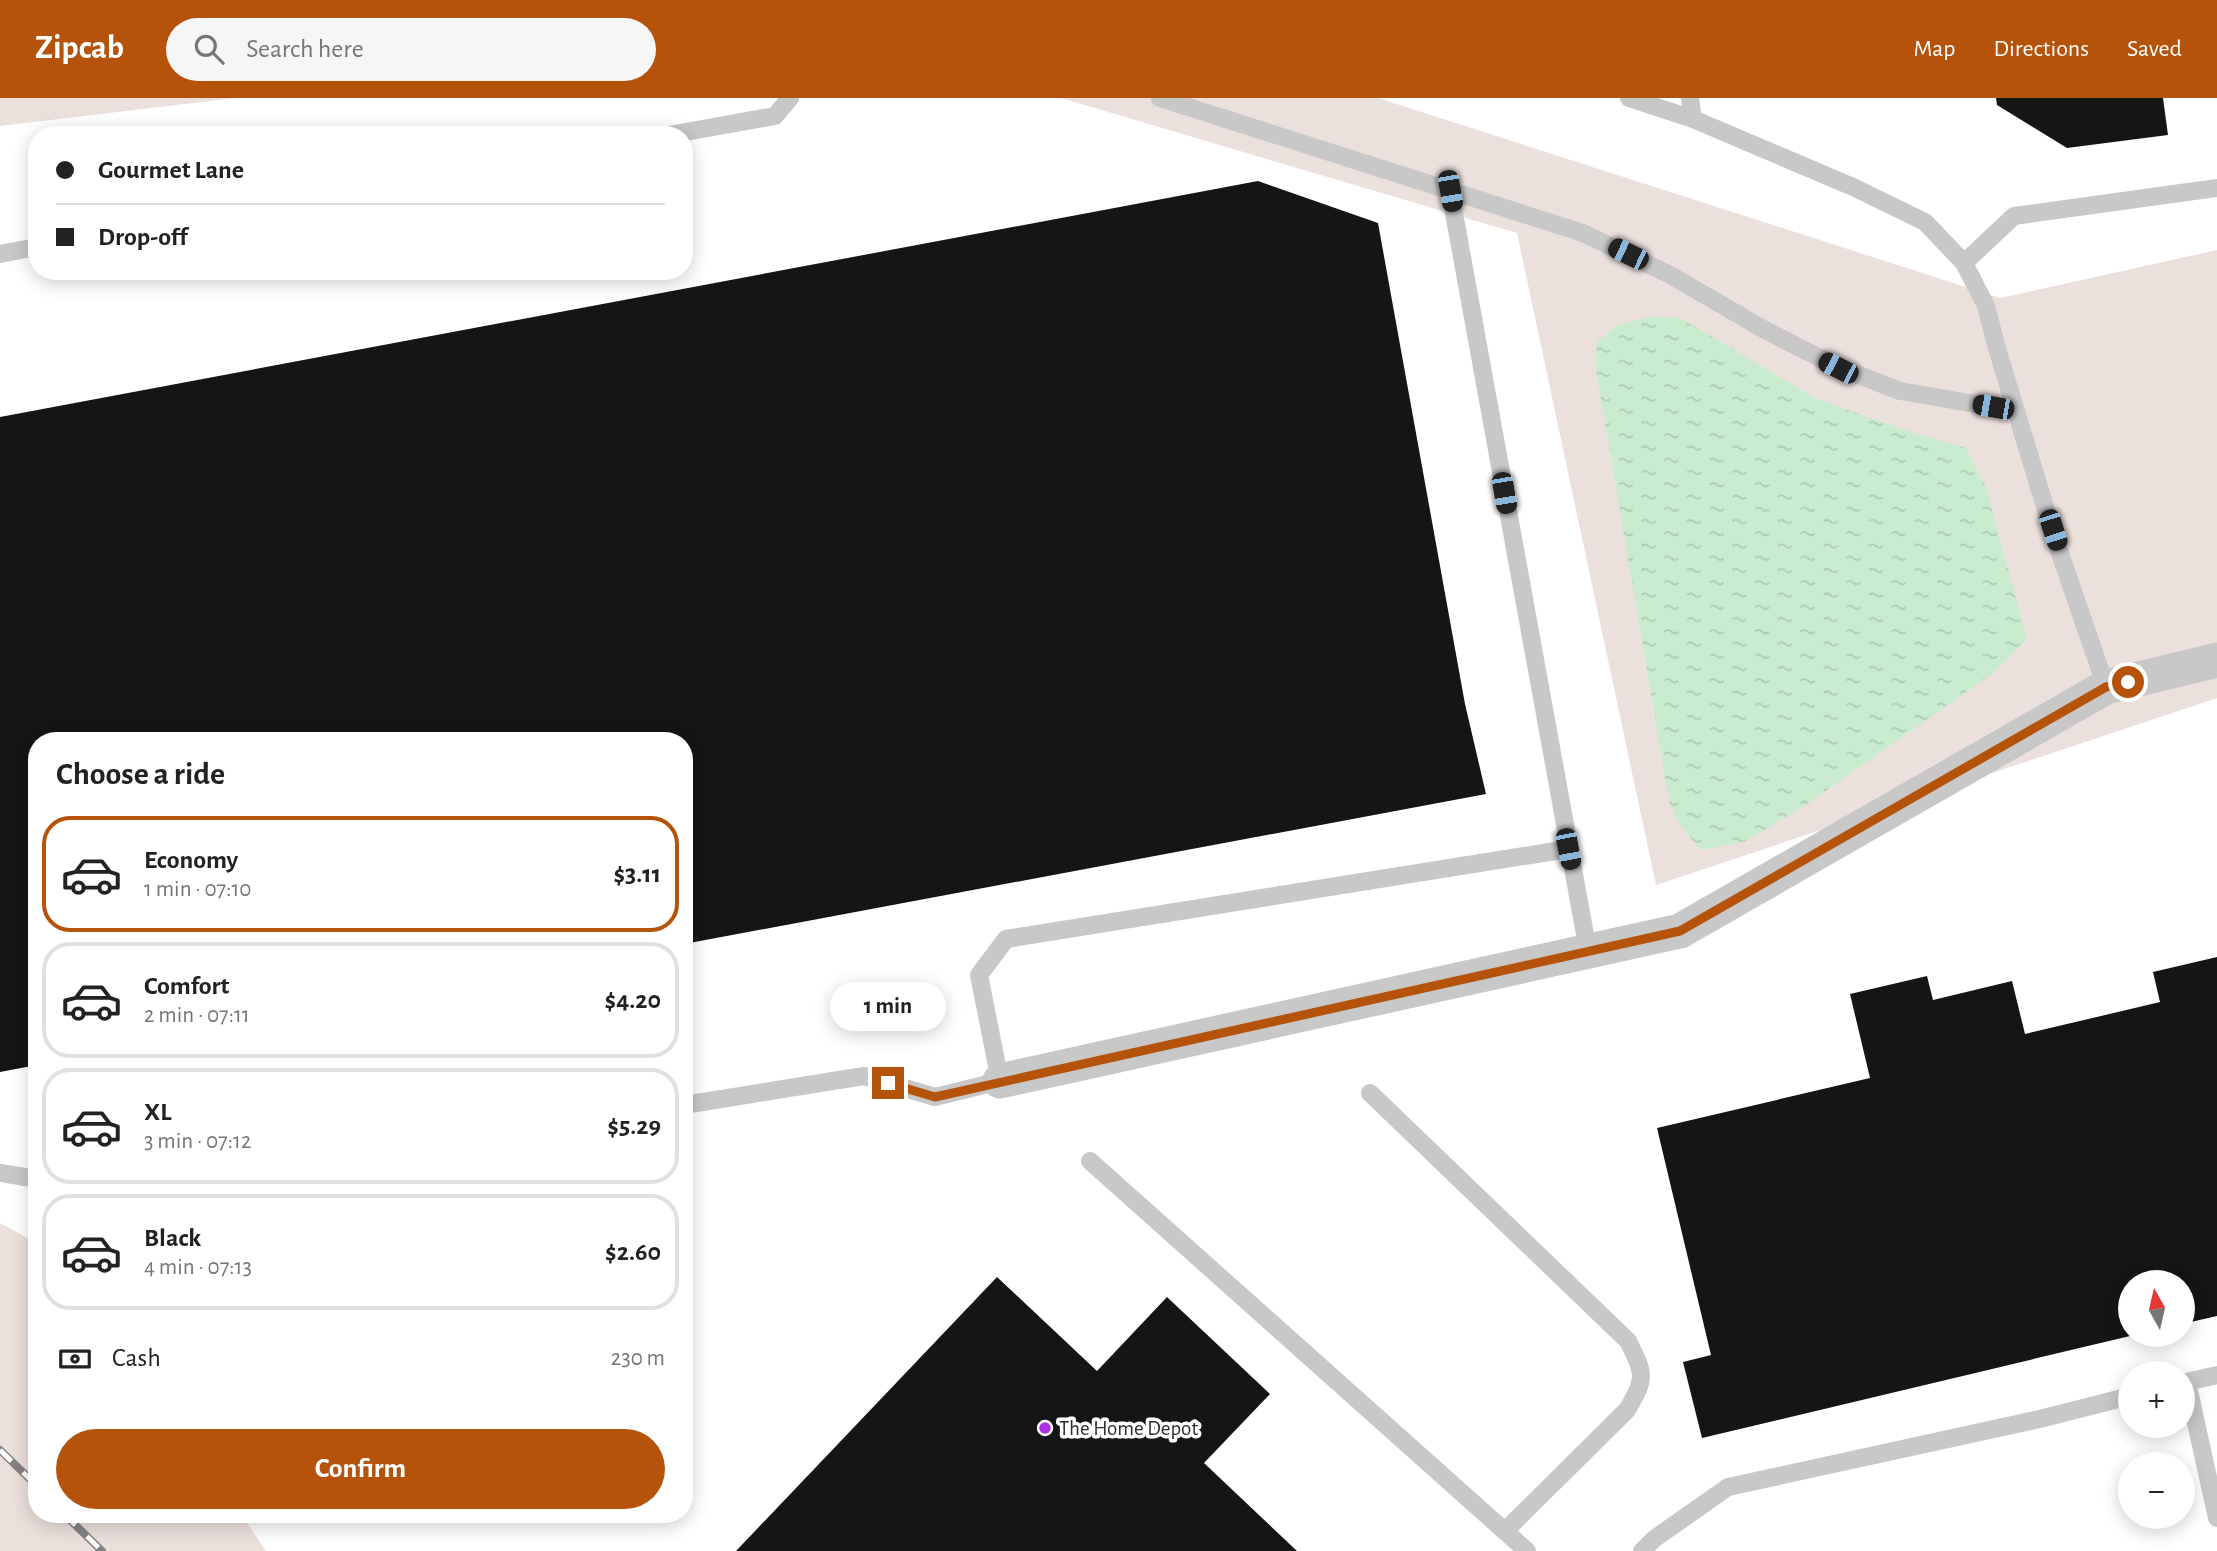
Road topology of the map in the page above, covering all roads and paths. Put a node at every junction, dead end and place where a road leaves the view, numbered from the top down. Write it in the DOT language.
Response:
graph roads {
  1 [pos="790,98"];
  2 [pos="1160,98"];
  3 [pos="1629,98"];
  4 [pos="1690,98"];
  5 [pos="1693,119"];
  6 [pos="693,131"];
  7 [pos="2217,188"];
  8 [pos="1450,191"];
  9 [pos="28,249"];
  10 [pos="0,254"];
  11 [pos="1964,263"];
  12 [pos="2016,411"];
  13 [pos="2217,660"];
  14 [pos="2106,687"];
  15 [pos="1568,849"];
  16 [pos="1588,951"];
  17 [pos="1000,1081"];
  18 [pos="1370,1093"];
  19 [pos="693,1104"];
  20 [pos="1090,1161"];
  21 [pos="0,1174"];
  22 [pos="28,1178"];
  23 [pos="2217,1375"];
  24 [pos="2195,1380"];
  25 [pos="2118,1399"];
  26 [pos="2195,1425"];
  27 [pos="2217,1518"];
  28 [pos="1505,1531"];
  29 [pos="1527,1551"];
  30 [pos="1642,1551"];
  1 -- 6 [label="lane"];
  2 -- 8 [label="lane"];
  3 -- 5 [label="lane"];
  4 -- 5 [label="lane"];
  5 -- 11 [label="lane"];
  7 -- 11 [label="lane"];
  8 -- 12 [label="lane"];
  8 -- 15 [label="lane"];
  9 -- 10 [label="lane"];
  11 -- 12 [label="lane"];
  12 -- 14 [label="lane"];
  13 -- 14 [label="street"];
  14 -- 16 [label="street"];
  15 -- 16 [label="lane"];
  15 -- 17 [label="lane"];
  16 -- 17 [label="street"];
  17 -- 19 [label="lane"];
  18 -- 28 [label="lane"];
  20 -- 28 [label="lane"];
  21 -- 22 [label="lane"];
  23 -- 24 [label="lane"];
  25 -- 30 [label="lane"];
  26 -- 27 [label="lane"];
  28 -- 29 [label="lane"];
}
